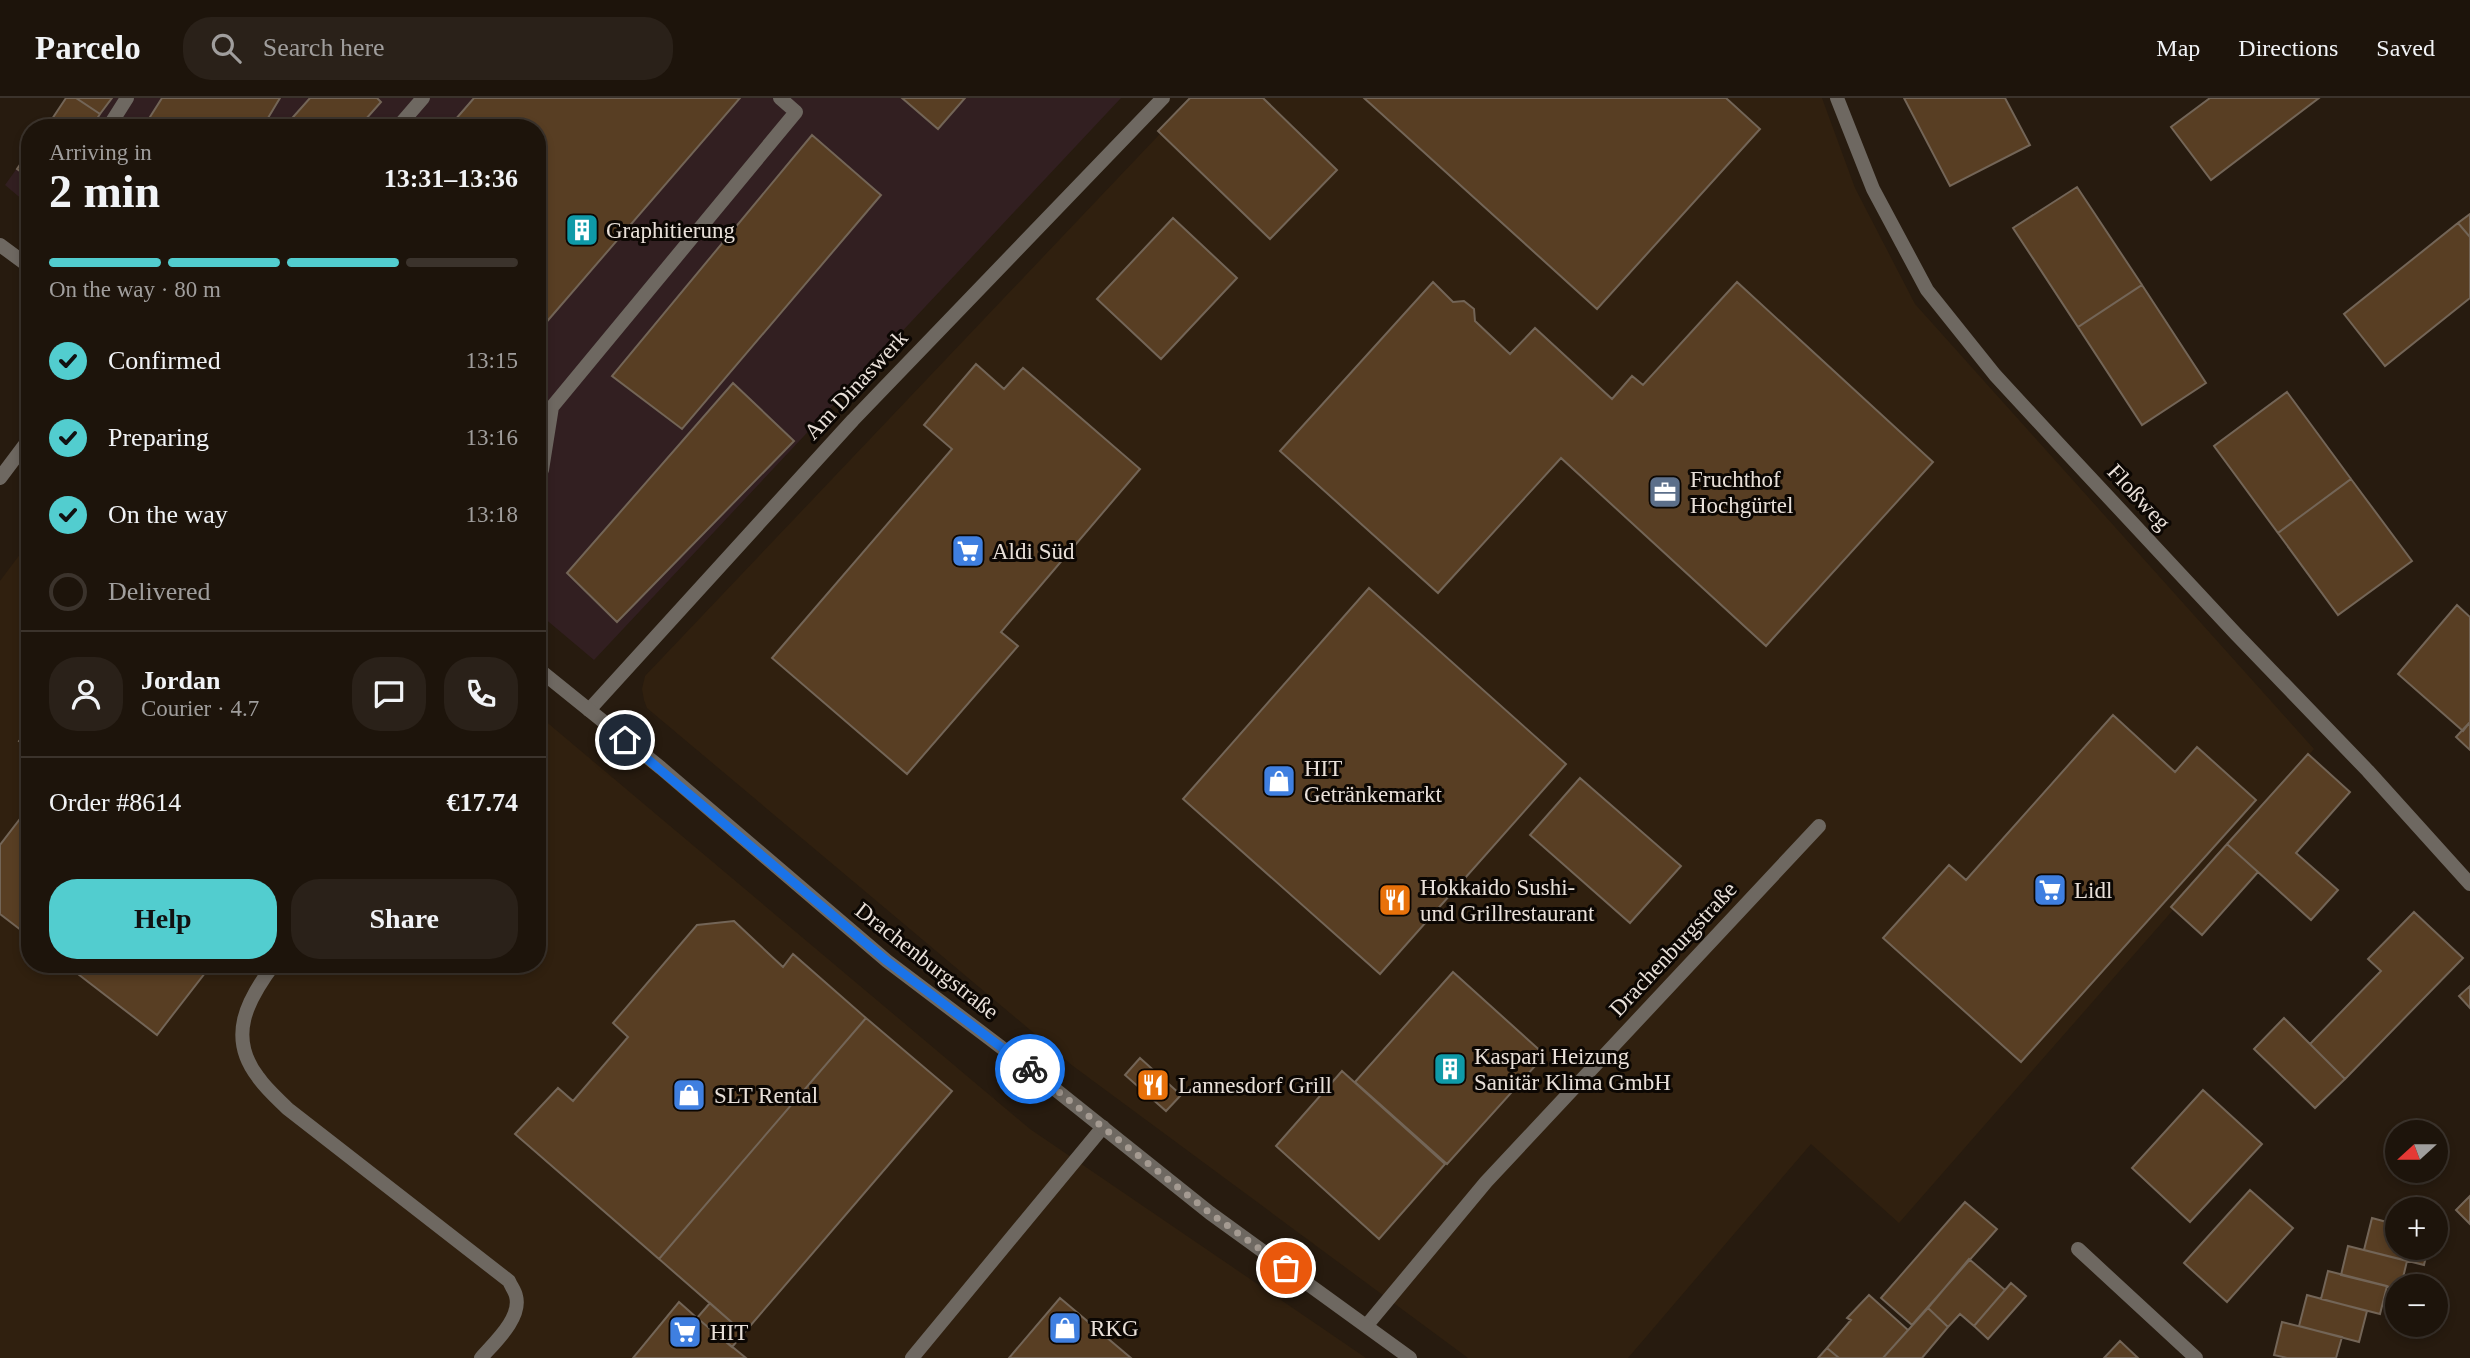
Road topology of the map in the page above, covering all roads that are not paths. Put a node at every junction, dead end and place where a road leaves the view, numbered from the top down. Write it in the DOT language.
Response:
graph roads {
  1 [pos="127,98"];
  2 [pos="423,98"];
  3 [pos="780,98"];
  4 [pos="1163,98"];
  5 [pos="1837,98"];
  6 [pos="114,119"];
  7 [pos="405,119"];
  8 [pos="0,245"];
  9 [pos="21,260"];
  10 [pos="546,445"];
  11 [pos="21,450"];
  12 [pos="0,478"];
  13 [pos="546,675"];
  14 [pos="589,710"];
  15 [pos="1819,826"];
  16 [pos="2470,884"];
  17 [pos="267,973"];
  18 [pos="1103,1127"];
  19 [pos="2078,1249"];
  20 [pos="1367,1325"];
  21 [pos="481,1358"];
  22 [pos="912,1358"];
  23 [pos="1410,1358"];
  24 [pos="2196,1358"];
  1 -- 6 [label="street"];
  2 -- 7 [label="street"];
  3 -- 10 [label="street"];
  4 -- 14 [label="street, Am Dinaswerk"];
  5 -- 16 [label="street, Floßweg"];
  8 -- 9 [label="street"];
  11 -- 12 [label="street"];
  13 -- 14 [label="street, Drachenburgstraße"];
  14 -- 18 [label="street, Drachenburgstraße"];
  15 -- 20 [label="street, Drachenburgstraße"];
  17 -- 21 [label="street"];
  18 -- 20 [label="street, Drachenburgstraße"];
  18 -- 22 [label="street"];
  19 -- 24 [label="street"];
  20 -- 23 [label="street, Drachenburgstraße"];
}
